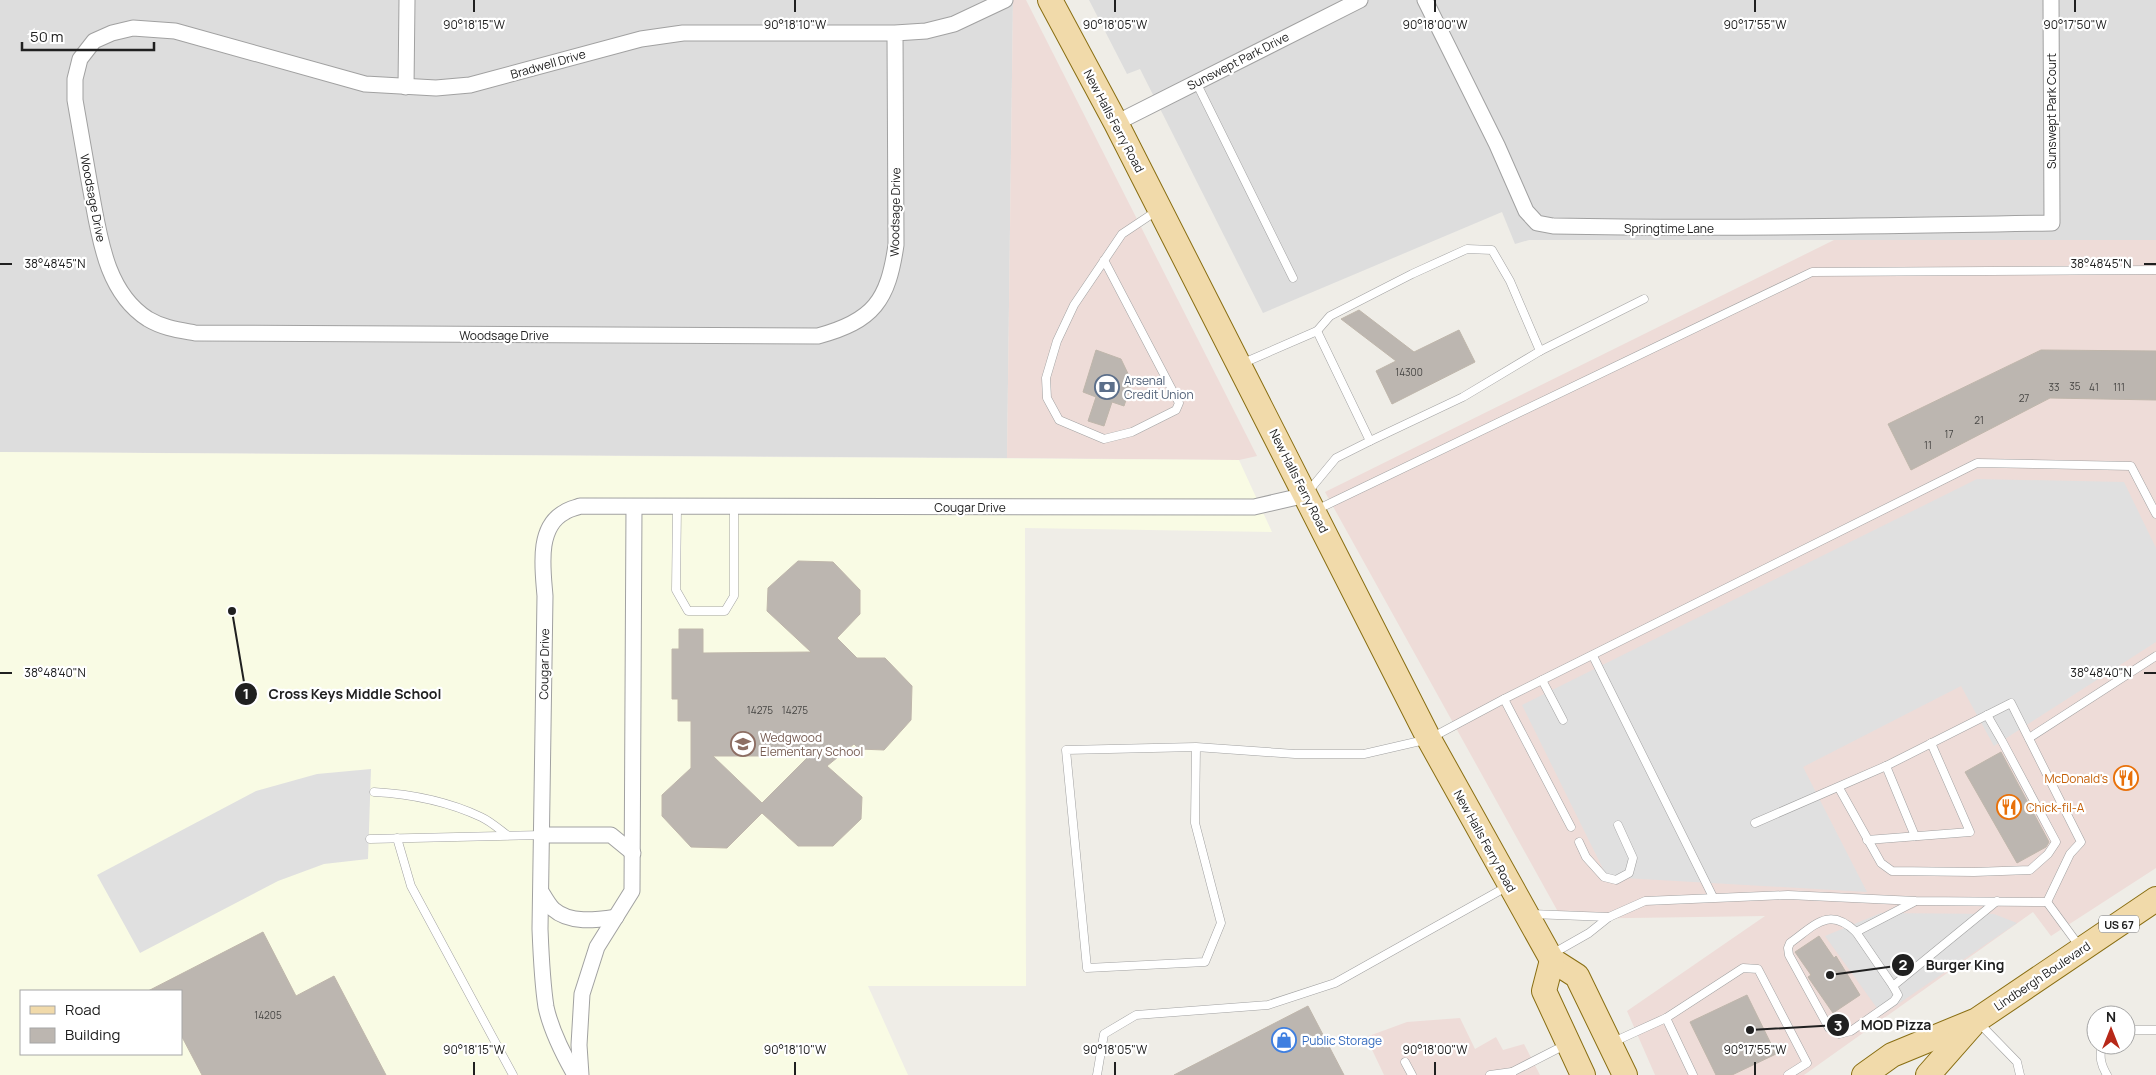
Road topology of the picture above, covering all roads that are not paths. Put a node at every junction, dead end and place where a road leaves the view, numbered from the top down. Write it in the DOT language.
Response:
graph roads {
  1 [pos="407,0"];
  2 [pos="1005,0"];
  3 [pos="1050,0"];
  4 [pos="1360,0"];
  5 [pos="1425,0"];
  6 [pos="2051,0"];
  7 [pos="895,33"];
  8 [pos="94,42"];
  9 [pos="1196,82"];
  10 [pos="406,87"];
  11 [pos="1116,123"];
  12 [pos="1160,209"];
  13 [pos="2052,223"];
  14 [pos="1104,260"];
  15 [pos="2156,270"];
  16 [pos="1292,278"];
  17 [pos="1644,299"];
  18 [pos="1317,331"];
  19 [pos="1540,351"];
  20 [pos="1240,365"];
  21 [pos="1370,441"];
  22 [pos="1310,503"];
  23 [pos="634,507"];
  24 [pos="677,507"];
  25 [pos="734,507"];
  26 [pos="2156,514"];
  27 [pos="1593,656"];
  28 [pos="2156,656"];
  29 [pos="1542,680"];
  30 [pos="1504,699"];
  31 [pos="1987,715"];
  32 [pos="1563,720"];
  33 [pos="2029,738"];
  34 [pos="1429,739"];
  35 [pos="1931,743"];
  36 [pos="1196,747"];
  37 [pos="1886,766"];
  38 [pos="1839,788"];
  39 [pos="374,792"];
  40 [pos="1755,823"];
  41 [pos="1618,825"];
  42 [pos="1571,827"];
  43 [pos="507,835"];
  44 [pos="543,835"];
  45 [pos="1916,836"];
  46 [pos="397,838"];
  47 [pos="370,839"];
  48 [pos="1867,840"];
  49 [pos="1579,842"];
  50 [pos="633,853"];
  51 [pos="1510,885"];
  52 [pos="542,893"];
  53 [pos="1713,897"];
  54 [pos="2156,898"];
  55 [pos="1916,901"];
  56 [pos="1997,901"];
  57 [pos="2047,902"];
  58 [pos="1525,914"];
  59 [pos="616,917"];
  60 [pos="1609,917"];
  61 [pos="1856,932"];
  62 [pos="2081,949"];
  63 [pos="1551,958"];
  64 [pos="1893,986"];
  65 [pos="1666,1018"];
  66 [pos="1977,1020"];
  67 [pos="2136,1030"];
  68 [pos="2156,1030"];
  69 [pos="1567,1044"];
  70 [pos="1609,1044"];
  71 [pos="2100,1055"];
  72 [pos="1404,1062"];
  73 [pos="1512,1074"];
  74 [pos="513,1075"];
  75 [pos="575,1075"];
  76 [pos="581,1075"];
  77 [pos="1097,1075"];
  78 [pos="1412,1075"];
  79 [pos="1490,1075"];
  80 [pos="1583,1075"];
  81 [pos="1625,1075"];
  82 [pos="1693,1075"];
  83 [pos="1788,1075"];
  84 [pos="1864,1075"];
  85 [pos="1928,1075"];
  86 [pos="2020,1075"];
  87 [pos="2107,1075"];
  1 -- 10 [label="street"];
  2 -- 7 [label="street, Bradwell Drive"];
  3 -- 11 [label="main road, New Halls Ferry Road"];
  4 -- 9 [label="street, Sunswept Park Drive"];
  5 -- 13 [label="street, Springtime Lane"];
  6 -- 13 [label="street, Sunswept Park Court"];
  7 -- 8 [label="street, Woodsage Drive"];
  7 -- 10 [label="street, Bradwell Drive"];
  8 -- 10 [label="street, Bradwell Drive"];
  9 -- 11 [label="street, Sunswept Park Drive"];
  9 -- 16 [label="lane"];
  11 -- 12 [label="main road, New Halls Ferry Road"];
  12 -- 14 [label="lane"];
  12 -- 20 [label="main road, New Halls Ferry Road"];
  14 -- 14 [label="lane"];
  15 -- 22 [label="lane"];
  17 -- 19 [label="lane"];
  18 -- 19 [label="lane"];
  18 -- 20 [label="lane"];
  18 -- 21 [label="lane"];
  19 -- 21 [label="lane"];
  20 -- 22 [label="main road, New Halls Ferry Road"];
  21 -- 22 [label="lane"];
  22 -- 25 [label="street, Cougar Drive"];
  22 -- 34 [label="main road, New Halls Ferry Road"];
  23 -- 24 [label="street, Cougar Drive"];
  23 -- 44 [label="street, Cougar Drive"];
  23 -- 50 [label="street"];
  24 -- 25 [label="street, Cougar Drive"];
  24 -- 25 [label="lane"];
  26 -- 27 [label="lane"];
  27 -- 29 [label="lane"];
  27 -- 53 [label="lane"];
  28 -- 33 [label="lane"];
  29 -- 30 [label="lane"];
  29 -- 32 [label="lane"];
  30 -- 34 [label="lane"];
  30 -- 42 [label="lane"];
  31 -- 33 [label="lane"];
  31 -- 35 [label="lane"];
  31 -- 48 [label="lane"];
  33 -- 57 [label="lane"];
  34 -- 36 [label="lane"];
  34 -- 51 [label="main road, New Halls Ferry Road"];
  35 -- 37 [label="lane"];
  35 -- 45 [label="lane"];
  36 -- 36 [label="lane"];
  37 -- 38 [label="lane"];
  37 -- 45 [label="lane"];
  38 -- 40 [label="lane"];
  38 -- 48 [label="lane"];
  39 -- 43 [label="lane"];
  41 -- 49 [label="lane"];
  43 -- 44 [label="lane"];
  43 -- 46 [label="lane"];
  44 -- 50 [label="street"];
  44 -- 52 [label="street, Cougar Drive"];
  45 -- 48 [label="lane"];
  46 -- 47 [label="lane"];
  46 -- 74 [label="lane"];
  50 -- 59 [label="street"];
  51 -- 58 [label="main road, New Halls Ferry Road"];
  51 -- 77 [label="lane"];
  52 -- 59 [label="street"];
  52 -- 75 [label="street, Cougar Drive"];
  53 -- 55 [label="lane"];
  53 -- 60 [label="lane"];
  54 -- 62 [label="main road, Lindbergh Boulevard / US 67"];
  55 -- 56 [label="lane"];
  55 -- 61 [label="lane"];
  56 -- 57 [label="lane"];
  56 -- 64 [label="lane"];
  57 -- 62 [label="lane"];
  58 -- 60 [label="lane"];
  58 -- 63 [label="main road, New Halls Ferry Road"];
  59 -- 76 [label="street"];
  60 -- 63 [label="lane"];
  61 -- 64 [label="lane"];
  61 -- 64 [label="lane"];
  62 -- 66 [label="main road, Lindbergh Boulevard / US 67"];
  63 -- 69 [label="main road"];
  63 -- 70 [label="main road, New Halls Ferry Road"];
  65 -- 70 [label="lane"];
  65 -- 82 [label="lane"];
  65 -- 83 [label="lane"];
  66 -- 84 [label="main road, Lindbergh Boulevard / US 67"];
  66 -- 85 [label="main road, Lindbergh Boulevard / US 67"];
  66 -- 86 [label="lane"];
  67 -- 68 [label="lane"];
  69 -- 73 [label="lane"];
  69 -- 80 [label="main road"];
  70 -- 81 [label="main road, New Halls Ferry Road"];
  71 -- 87 [label="lane"];
  72 -- 78 [label="lane"];
  73 -- 79 [label="lane"];
}
